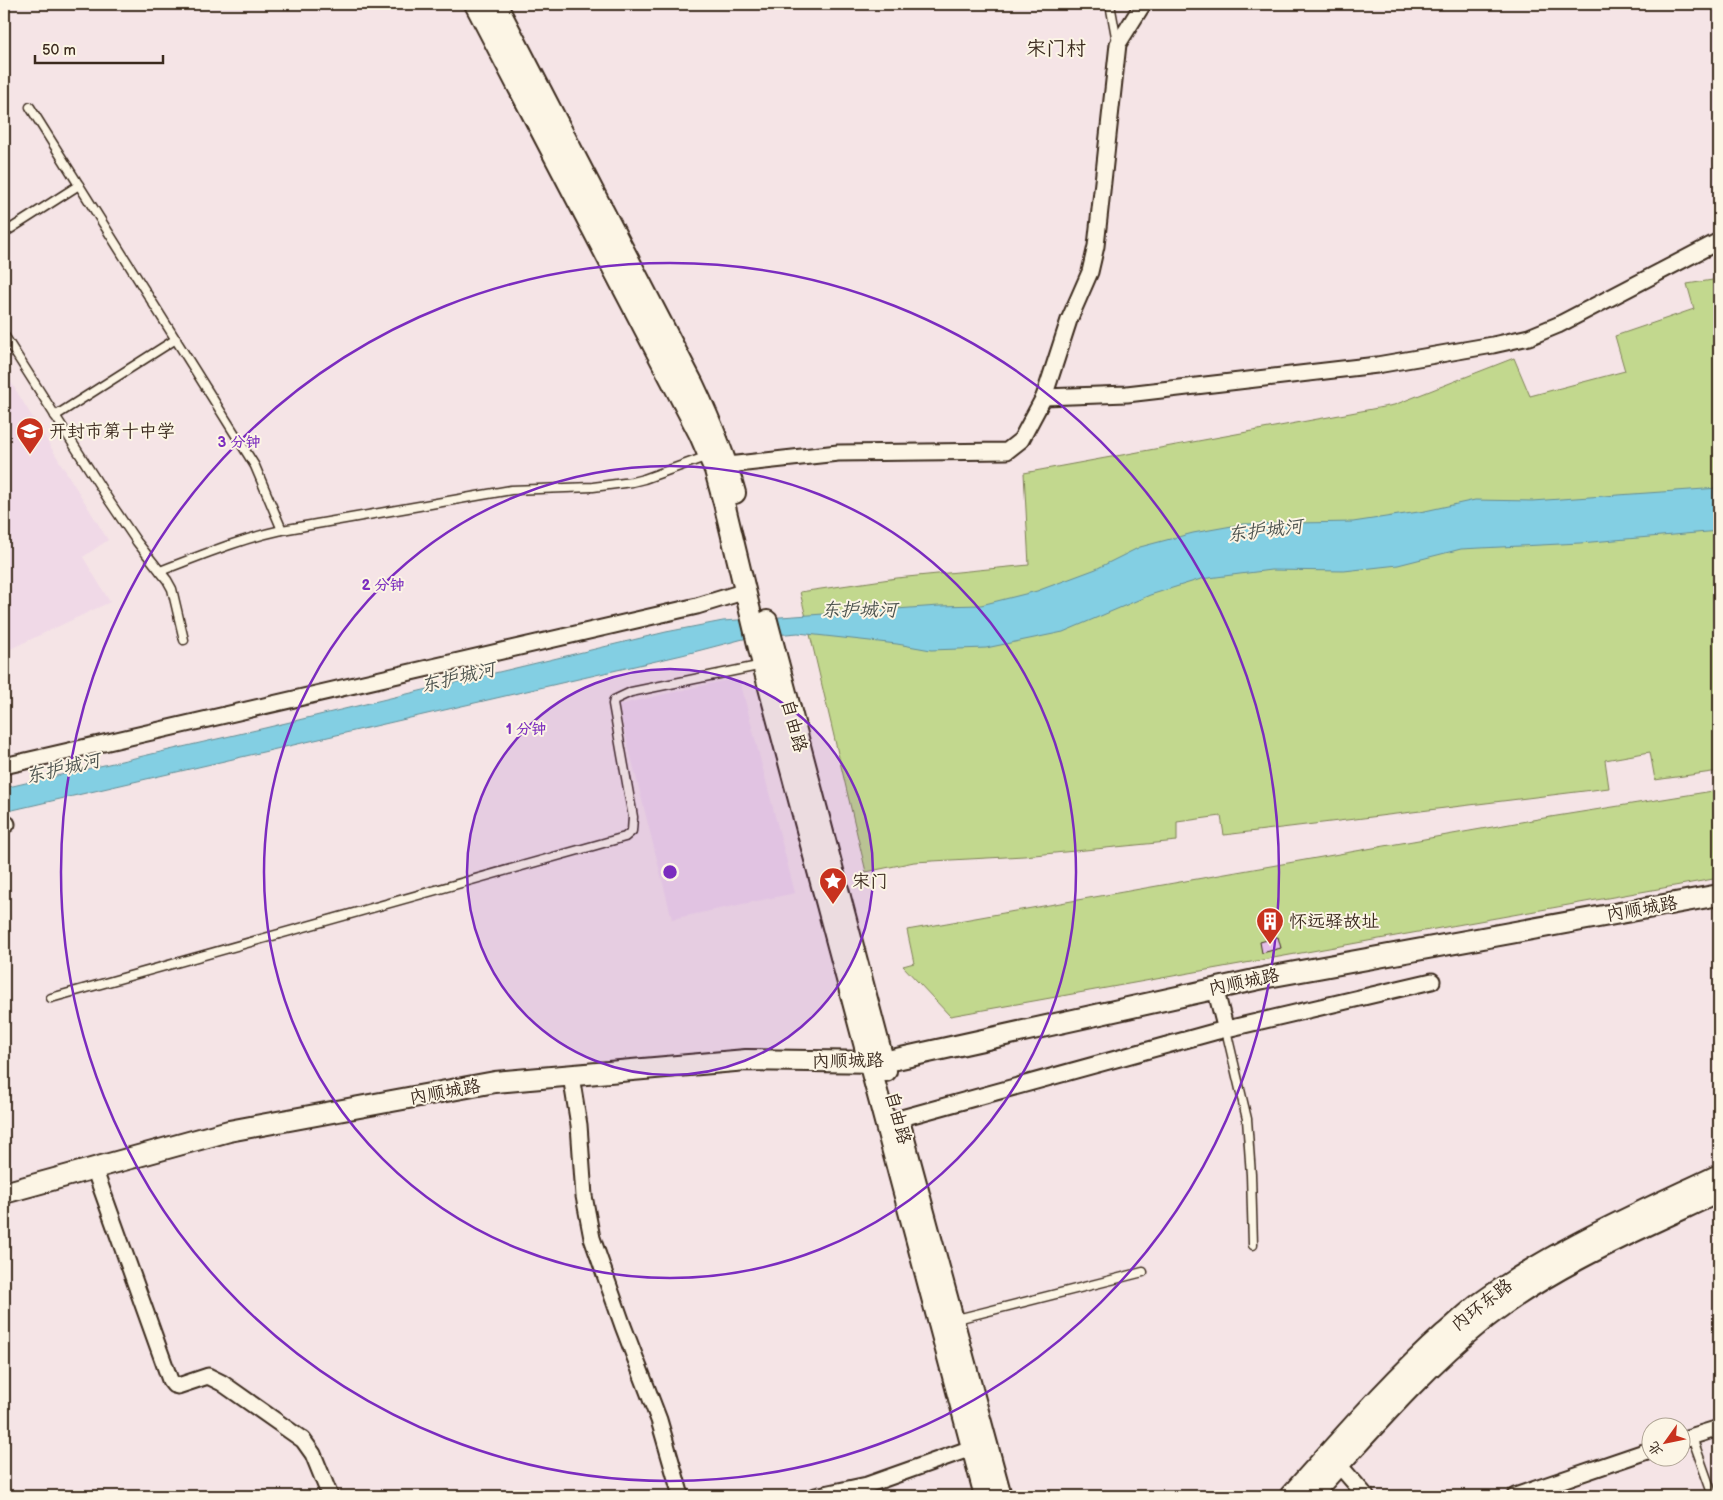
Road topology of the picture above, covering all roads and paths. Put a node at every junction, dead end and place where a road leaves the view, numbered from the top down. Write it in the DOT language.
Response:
graph roads {
  1 [pos="475,4"];
  2 [pos="496,4"];
  3 [pos="1110,4"];
  4 [pos="1143,4"];
  5 [pos="1118,44"];
  6 [pos="30,107"];
  7 [pos="79,185"];
  8 [pos="4,233"];
  9 [pos="1719,241"];
  10 [pos="4,335"];
  11 [pos="176,339"];
  12 [pos="1044,397"];
  13 [pos="55,416"];
  14 [pos="708,456"];
  15 [pos="728,464"];
  16 [pos="282,530"];
  17 [pos="160,571"];
  18 [pos="752,598"];
  19 [pos="184,640"];
  20 [pos="766,657"];
  21 [pos="4,766"];
  22 [pos="1719,895"];
  23 [pos="1432,981"];
  24 [pos="1214,988"];
  25 [pos="51,998"];
  26 [pos="1226,1030"];
  27 [pos="876,1062"];
  28 [pos="571,1076"];
  29 [pos="898,1119"];
  30 [pos="94,1168"];
  31 [pos="1719,1175"];
  32 [pos="1719,1192"];
  33 [pos="4,1193"];
  34 [pos="1253,1245"];
  35 [pos="1143,1272"];
  36 [pos="953,1320"];
  37 [pos="1719,1428"];
  38 [pos="1690,1438"];
  39 [pos="979,1446"];
  40 [pos="1690,1447"];
  41 [pos="1640,1453"];
  42 [pos="1339,1465"];
  43 [pos="330,1496"];
  44 [pos="681,1496"];
  45 [pos="815,1496"];
  46 [pos="985,1496"];
  47 [pos="1001,1496"];
  48 [pos="1290,1496"];
  49 [pos="1310,1496"];
  50 [pos="1366,1496"];
  51 [pos="1515,1496"];
  52 [pos="1713,1496"];
  1 -- 14 [label="street"];
  2 -- 15 [label="street"];
  3 -- 5 [label="lane"];
  4 -- 5 [label="street"];
  5 -- 12 [label="street"];
  6 -- 7 [label="lane"];
  7 -- 8 [label="lane"];
  7 -- 11 [label="lane"];
  9 -- 12 [label="street"];
  10 -- 13 [label="lane"];
  11 -- 13 [label="lane"];
  11 -- 16 [label="lane"];
  12 -- 15 [label="street"];
  13 -- 17 [label="lane"];
  14 -- 16 [label="lane"];
  14 -- 18 [label="street"];
  15 -- 18 [label="street"];
  16 -- 17 [label="lane"];
  17 -- 19 [label="lane"];
  18 -- 20 [label="street, 自由路"];
  18 -- 21 [label="street"];
  20 -- 25 [label="lane"];
  20 -- 27 [label="street, 自由路"];
  22 -- 24 [label="street, 内顺城路"];
  23 -- 26 [label="street"];
  24 -- 26 [label="street"];
  24 -- 27 [label="street, 内顺城路"];
  26 -- 29 [label="street"];
  26 -- 34 [label="lane"];
  27 -- 28 [label="street, 内顺城路"];
  27 -- 29 [label="street, 自由路"];
  27 -- 39 [label="street, 自由路"];
  28 -- 30 [label="street, 内顺城路"];
  28 -- 44 [label="street"];
  29 -- 36 [label="street, 自由路"];
  30 -- 33 [label="street, 内顺城路"];
  30 -- 43 [label="street"];
  31 -- 48 [label="street, 内环东路"];
  32 -- 42 [label="street, 内环东路"];
  35 -- 36 [label="lane"];
  36 -- 39 [label="street, 自由路"];
  37 -- 38 [label="street"];
  39 -- 45 [label="street"];
  39 -- 46 [label="street, 自由路"];
  39 -- 47 [label="street, 自由路"];
  40 -- 52 [label="lane"];
  41 -- 51 [label="street"];
  42 -- 49 [label="street, 内环东路"];
  42 -- 50 [label="street"];
}
